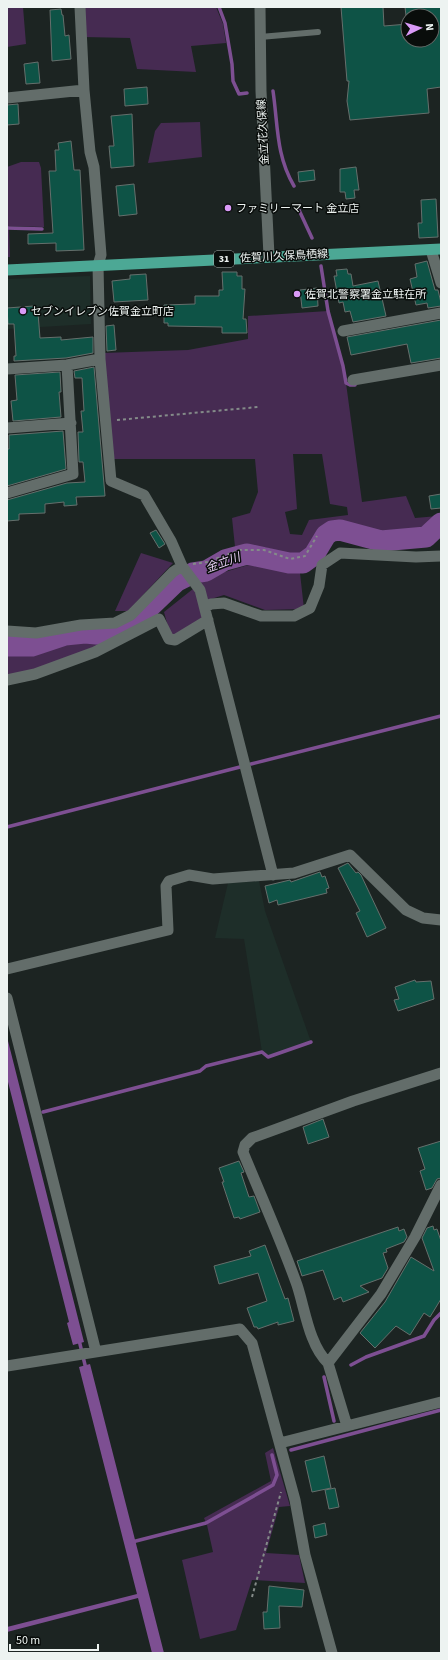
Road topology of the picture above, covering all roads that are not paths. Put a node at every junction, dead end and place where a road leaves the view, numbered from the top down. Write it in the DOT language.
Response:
graph roads {
  1 [pos="80,7"];
  2 [pos="260,7"];
  3 [pos="318,32"];
  4 [pos="260,37"];
  5 [pos="84,90"];
  6 [pos="7,98"];
  7 [pos="436,249"];
  8 [pos="269,256"];
  9 [pos="98,265"];
  10 [pos="7,270"];
  11 [pos="441,283"];
  12 [pos="441,313"];
  13 [pos="343,331"];
  14 [pos="100,359"];
  15 [pos="67,365"];
  16 [pos="441,365"];
  17 [pos="7,368"];
  18 [pos="353,380"];
  19 [pos="71,423"];
  20 [pos="7,428"];
  21 [pos="7,493"];
  22 [pos="441,556"];
  23 [pos="182,566"];
  24 [pos="205,607"];
  25 [pos="208,620"];
  26 [pos="7,631"];
  27 [pos="7,680"];
  28 [pos="273,875"];
  29 [pos="441,920"];
  30 [pos="7,970"];
  31 [pos="7,998"];
  32 [pos="441,1073"];
  33 [pos="441,1185"];
  34 [pos="86,1353"];
  35 [pos="328,1363"];
  36 [pos="7,1366"];
  37 [pos="441,1402"];
  38 [pos="346,1426"];
  39 [pos="280,1443"];
  40 [pos="332,1653"];
  1 -- 5 [label="street"];
  2 -- 4 [label="street, 金立花久保線"];
  3 -- 4 [label="lane"];
  4 -- 8 [label="street, 金立花久保線"];
  5 -- 6 [label="street"];
  5 -- 9 [label="street"];
  7 -- 8 [label="main road, 佐賀川久保鳥栖線 / 31"];
  7 -- 11 [label="street"];
  8 -- 9 [label="main road, 佐賀川久保鳥栖線 / 31"];
  9 -- 10 [label="main road, 佐賀川久保鳥栖線 / 31"];
  9 -- 14 [label="street"];
  12 -- 13 [label="street"];
  14 -- 15 [label="street"];
  14 -- 23 [label="street"];
  15 -- 17 [label="street"];
  15 -- 19 [label="street"];
  16 -- 18 [label="street"];
  19 -- 20 [label="street"];
  19 -- 21 [label="street"];
  22 -- 24 [label="street"];
  23 -- 24 [label="street"];
  23 -- 26 [label="street"];
  24 -- 25 [label="street"];
  25 -- 27 [label="street"];
  25 -- 28 [label="street"];
  28 -- 29 [label="street"];
  28 -- 30 [label="street"];
  31 -- 34 [label="street"];
  32 -- 35 [label="street"];
  33 -- 35 [label="street"];
  34 -- 36 [label="street"];
  34 -- 39 [label="street"];
  35 -- 38 [label="street"];
  37 -- 38 [label="street"];
  38 -- 39 [label="street"];
  39 -- 40 [label="street"];
}
